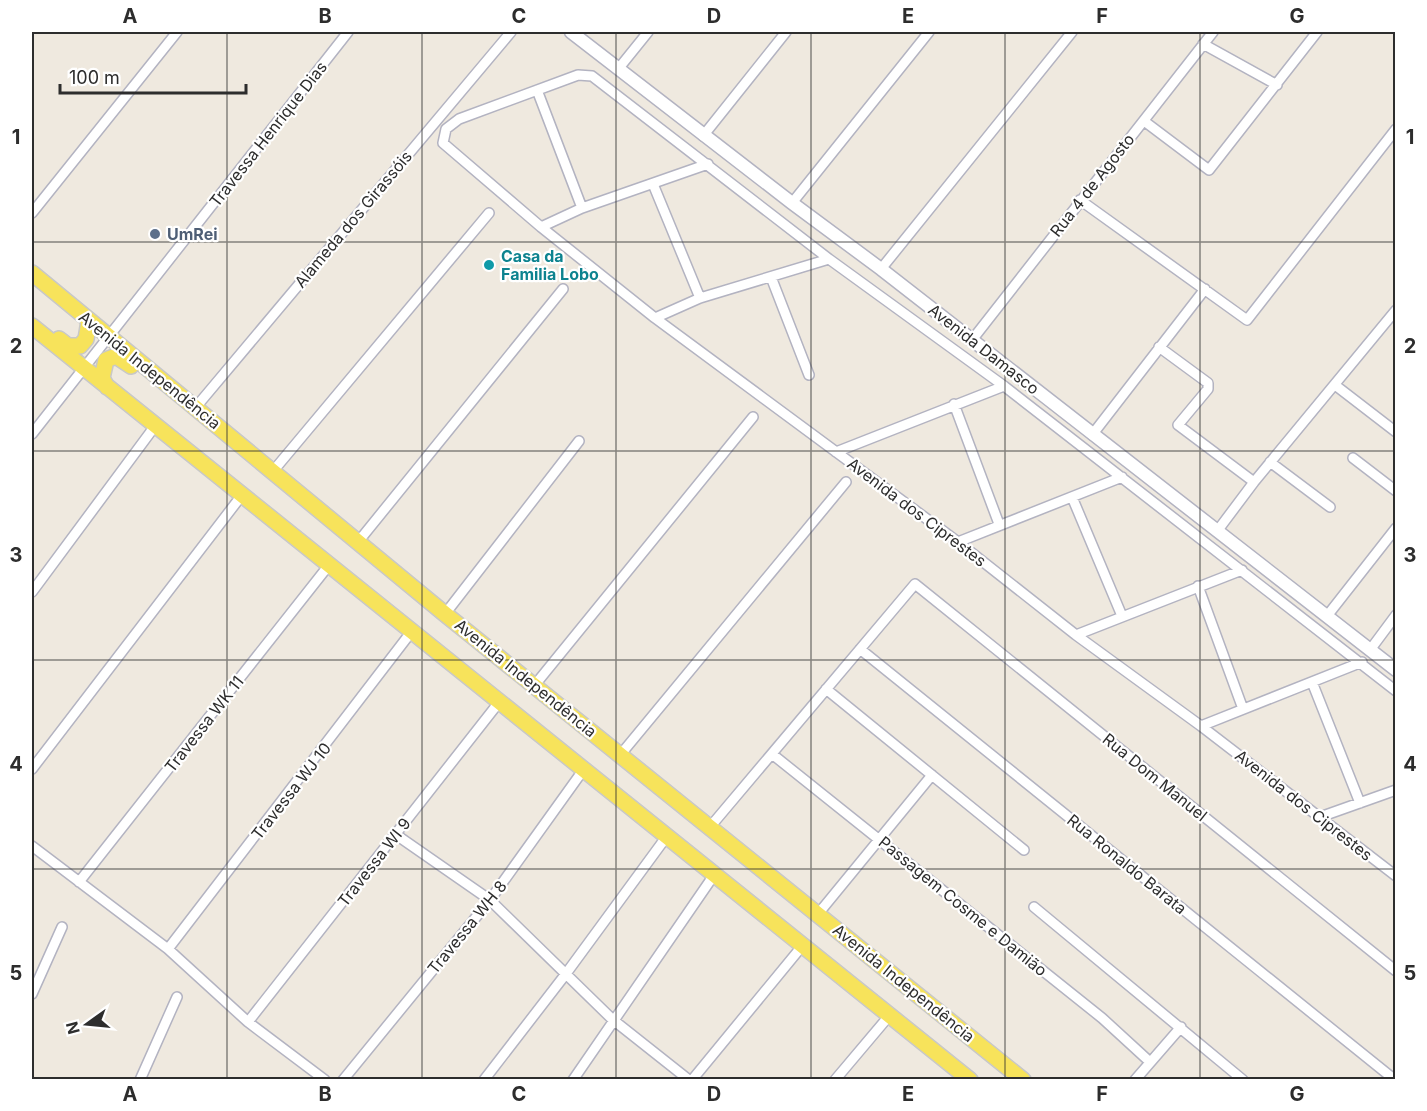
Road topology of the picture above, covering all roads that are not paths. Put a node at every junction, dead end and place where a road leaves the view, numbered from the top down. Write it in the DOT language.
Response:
graph roads {
  1 [pos="177,32"];
  2 [pos="348,32"];
  3 [pos="511,32"];
  4 [pos="571,32"];
  5 [pos="648,32"];
  6 [pos="786,32"];
  7 [pos="929,32"];
  8 [pos="1072,32"];
  9 [pos="1213,32"];
  10 [pos="1317,32"];
  11 [pos="1203,44"];
  12 [pos="619,68"];
  13 [pos="1277,85"];
  14 [pos="537,90"];
  15 [pos="1144,121"];
  16 [pos="1395,129"];
  17 [pos="703,136"];
  18 [pos="708,164"];
  19 [pos="653,184"];
  20 [pos="1080,200"];
  21 [pos="792,203"];
  22 [pos="582,208"];
  23 [pos="32,213"];
  24 [pos="489,213"];
  25 [pos="541,227"];
  26 [pos="828,259"];
  27 [pos="881,269"];
  28 [pos="32,273"];
  29 [pos="771,276"];
  30 [pos="563,289"];
  31 [pos="1205,289"];
  32 [pos="700,298"];
  33 [pos="1395,310"];
  34 [pos="32,316"];
  35 [pos="655,318"];
  36 [pos="89,321"];
  37 [pos="32,326"];
  38 [pos="108,337"];
  39 [pos="972,340"];
  40 [pos="1159,348"];
  41 [pos="83,368"];
  42 [pos="809,375"];
  43 [pos="1335,385"];
  44 [pos="1004,386"];
  45 [pos="107,388"];
  46 [pos="179,394"];
  47 [pos="954,404"];
  48 [pos="196,407"];
  49 [pos="753,417"];
  50 [pos="155,426"];
  51 [pos="1395,432"];
  52 [pos="32,434"];
  53 [pos="1092,435"];
  54 [pos="579,441"];
  55 [pos="836,452"];
  56 [pos="1353,458"];
  57 [pos="1270,462"];
  58 [pos="274,470"];
  59 [pos="1122,477"];
  60 [pos="846,482"];
  61 [pos="1254,482"];
  62 [pos="1395,491"];
  63 [pos="242,495"];
  64 [pos="1072,496"];
  65 [pos="1330,507"];
  66 [pos="999,524"];
  67 [pos="1395,528"];
  68 [pos="1218,530"];
  69 [pos="358,542"];
  70 [pos="958,542"];
  71 [pos="329,565"];
  72 [pos="1242,570"];
  73 [pos="1198,586"];
  74 [pos="32,592"];
  75 [pos="445,614"];
  76 [pos="1395,615"];
  77 [pos="1122,616"];
  78 [pos="1327,616"];
  79 [pos="412,631"];
  80 [pos="1076,635"];
  81 [pos="860,649"];
  82 [pos="1370,650"];
  83 [pos="1362,662"];
  84 [pos="1395,670"];
  85 [pos="1312,682"];
  86 [pos="534,686"];
  87 [pos="826,689"];
  88 [pos="1395,691"];
  89 [pos="500,701"];
  90 [pos="1243,709"];
  91 [pos="1202,726"];
  92 [pos="621,754"];
  93 [pos="771,754"];
  94 [pos="32,769"];
  95 [pos="584,769"];
  96 [pos="933,776"];
  97 [pos="1395,790"];
  98 [pos="1360,803"];
  99 [pos="1320,818"];
  100 [pos="710,826"];
  101 [pos="395,834"];
  102 [pos="667,836"];
  103 [pos="880,839"];
  104 [pos="32,846"];
  105 [pos="1024,850"];
  106 [pos="714,875"];
  107 [pos="1395,876"];
  108 [pos="79,882"];
  109 [pos="490,900"];
  110 [pos="1034,907"];
  111 [pos="818,914"];
  112 [pos="62,927"];
  113 [pos="803,945"];
  114 [pos="168,949"];
  115 [pos="1395,971"];
  116 [pos="565,975"];
  117 [pos="32,994"];
  118 [pos="177,997"];
  119 [pos="889,1016"];
  120 [pos="612,1019"];
  121 [pos="248,1022"];
  122 [pos="1181,1027"];
  123 [pos="1150,1062"];
  124 [pos="140,1080"];
  125 [pos="325,1080"];
  126 [pos="343,1080"];
  127 [pos="484,1080"];
  128 [pos="573,1080"];
  129 [pos="690,1080"];
  130 [pos="835,1080"];
  131 [pos="970,1080"];
  132 [pos="1023,1080"];
  133 [pos="1135,1080"];
  134 [pos="1243,1080"];
  135 [pos="1395,1080"];
  1 -- 23 [label="street"];
  2 -- 38 [label="street, Travessa Henrique Dias"];
  3 -- 48 [label="street, Alameda dos Girassóis"];
  4 -- 12 [label="street, Avenida Damasco"];
  5 -- 12 [label="street"];
  6 -- 17 [label="street"];
  7 -- 21 [label="street"];
  8 -- 27 [label="street"];
  9 -- 11 [label="street, Rua 4 de Agosto"];
  10 -- 13 [label="street"];
  11 -- 13 [label="street"];
  11 -- 15 [label="street, Rua 4 de Agosto"];
  12 -- 17 [label="street, Avenida Damasco"];
  13 -- 15 [label="street"];
  14 -- 18 [label="street, Avenida Damasco"];
  14 -- 22 [label="street"];
  14 -- 25 [label="street, Avenida dos Ciprestes"];
  15 -- 20 [label="street, Rua 4 de Agosto"];
  16 -- 31 [label="street"];
  17 -- 21 [label="street, Avenida Damasco"];
  18 -- 19 [label="street"];
  18 -- 26 [label="street, Avenida Damasco"];
  19 -- 22 [label="street"];
  19 -- 32 [label="street"];
  20 -- 31 [label="street"];
  20 -- 39 [label="street, Rua 4 de Agosto"];
  21 -- 27 [label="street, Avenida Damasco"];
  22 -- 25 [label="street"];
  24 -- 58 [label="street"];
  25 -- 35 [label="street, Avenida dos Ciprestes"];
  26 -- 29 [label="street"];
  26 -- 44 [label="street, Avenida Damasco"];
  27 -- 39 [label="street, Avenida Damasco"];
  28 -- 36 [label="main road, Avenida Independência"];
  29 -- 32 [label="street"];
  29 -- 42 [label="street"];
  30 -- 69 [label="street"];
  31 -- 40 [label="street"];
  32 -- 35 [label="street"];
  33 -- 43 [label="street"];
  34 -- 36 [label="main road"];
  35 -- 55 [label="street, Avenida dos Ciprestes"];
  36 -- 38 [label="main road, Avenida Independência"];
  37 -- 41 [label="main road, Avenida Independência"];
  38 -- 41 [label="street, Travessa Henrique Dias"];
  38 -- 46 [label="main road, Avenida Independência"];
  39 -- 53 [label="street, Avenida Damasco"];
  40 -- 53 [label="street"];
  40 -- 61 [label="street"];
  41 -- 45 [label="main road, Avenida Independência"];
  41 -- 52 [label="street, Travessa Henrique Dias"];
  43 -- 51 [label="street"];
  43 -- 57 [label="street"];
  44 -- 47 [label="street"];
  44 -- 59 [label="street, Avenida Damasco"];
  45 -- 46 [label="main road"];
  45 -- 50 [label="main road, Avenida Independência"];
  46 -- 48 [label="main road, Avenida Independência"];
  47 -- 55 [label="street"];
  47 -- 66 [label="street"];
  48 -- 58 [label="main road, Avenida Independência"];
  49 -- 86 [label="street"];
  50 -- 63 [label="main road, Avenida Independência"];
  50 -- 74 [label="street"];
  53 -- 68 [label="street, Avenida Damasco"];
  54 -- 75 [label="street"];
  55 -- 70 [label="street, Avenida dos Ciprestes"];
  56 -- 62 [label="street"];
  57 -- 61 [label="street"];
  57 -- 65 [label="street"];
  58 -- 69 [label="main road, Avenida Independência"];
  59 -- 64 [label="street"];
  59 -- 72 [label="street, Avenida Damasco"];
  60 -- 92 [label="street"];
  61 -- 68 [label="street"];
  63 -- 71 [label="main road, Avenida Independência"];
  63 -- 94 [label="street"];
  64 -- 66 [label="street"];
  64 -- 77 [label="street"];
  66 -- 70 [label="street"];
  67 -- 78 [label="street"];
  68 -- 78 [label="street, Avenida Damasco"];
  69 -- 75 [label="main road, Avenida Independência"];
  70 -- 80 [label="street, Avenida dos Ciprestes"];
  71 -- 79 [label="main road, Avenida Independência"];
  71 -- 108 [label="street, Travessa WK 11"];
  72 -- 73 [label="street"];
  72 -- 83 [label="street, Avenida Damasco"];
  73 -- 77 [label="street"];
  73 -- 90 [label="street"];
  75 -- 86 [label="main road, Avenida Independência"];
  76 -- 82 [label="street"];
  77 -- 80 [label="street"];
  78 -- 82 [label="street, Avenida Damasco"];
  79 -- 89 [label="main road, Avenida Independência"];
  79 -- 114 [label="street, Travessa WJ 10"];
  80 -- 91 [label="street, Avenida dos Ciprestes"];
  81 -- 87 [label="street"];
  81 -- 115 [label="street, Rua Dom Manuel"];
  81 -- 135 [label="street, Rua Ronaldo Barata"];
  82 -- 84 [label="street, Avenida Damasco"];
  83 -- 85 [label="street"];
  83 -- 88 [label="street, Avenida Damasco"];
  85 -- 90 [label="street"];
  85 -- 98 [label="street"];
  86 -- 92 [label="main road, Avenida Independência"];
  87 -- 93 [label="street"];
  87 -- 96 [label="street"];
  89 -- 95 [label="main road, Avenida Independência"];
  89 -- 101 [label="street, Travessa WI 9"];
  90 -- 91 [label="street"];
  91 -- 99 [label="street, Avenida dos Ciprestes"];
  92 -- 100 [label="main road, Avenida Independência"];
  93 -- 100 [label="street"];
  93 -- 103 [label="street, Passagem Cosme e Damião"];
  95 -- 102 [label="main road, Avenida Independência"];
  95 -- 109 [label="street, Travessa WH 8"];
  96 -- 103 [label="street"];
  96 -- 105 [label="street"];
  97 -- 98 [label="street"];
  98 -- 99 [label="street"];
  99 -- 107 [label="street, Avenida dos Ciprestes"];
  100 -- 111 [label="main road, Avenida Independência"];
  101 -- 109 [label="street"];
  101 -- 121 [label="street, Travessa WI 9"];
  102 -- 106 [label="main road, Avenida Independência"];
  102 -- 116 [label="street"];
  103 -- 111 [label="street"];
  103 -- 123 [label="street, Passagem Cosme e Damião"];
  104 -- 108 [label="street"];
  106 -- 113 [label="main road, Avenida Independência"];
  106 -- 120 [label="street"];
  108 -- 114 [label="street"];
  109 -- 116 [label="street"];
  109 -- 126 [label="street, Travessa WH 8"];
  110 -- 122 [label="street"];
  111 -- 132 [label="main road, Avenida Independência"];
  112 -- 117 [label="street"];
  113 -- 119 [label="main road, Avenida Independência"];
  113 -- 129 [label="street"];
  114 -- 121 [label="street"];
  116 -- 120 [label="street"];
  116 -- 127 [label="street"];
  118 -- 124 [label="street"];
  119 -- 130 [label="street"];
  119 -- 131 [label="main road, Avenida Independência"];
  120 -- 128 [label="street"];
  120 -- 129 [label="street"];
  121 -- 125 [label="street"];
  122 -- 123 [label="street"];
  122 -- 134 [label="street"];
  123 -- 133 [label="street"];
}
